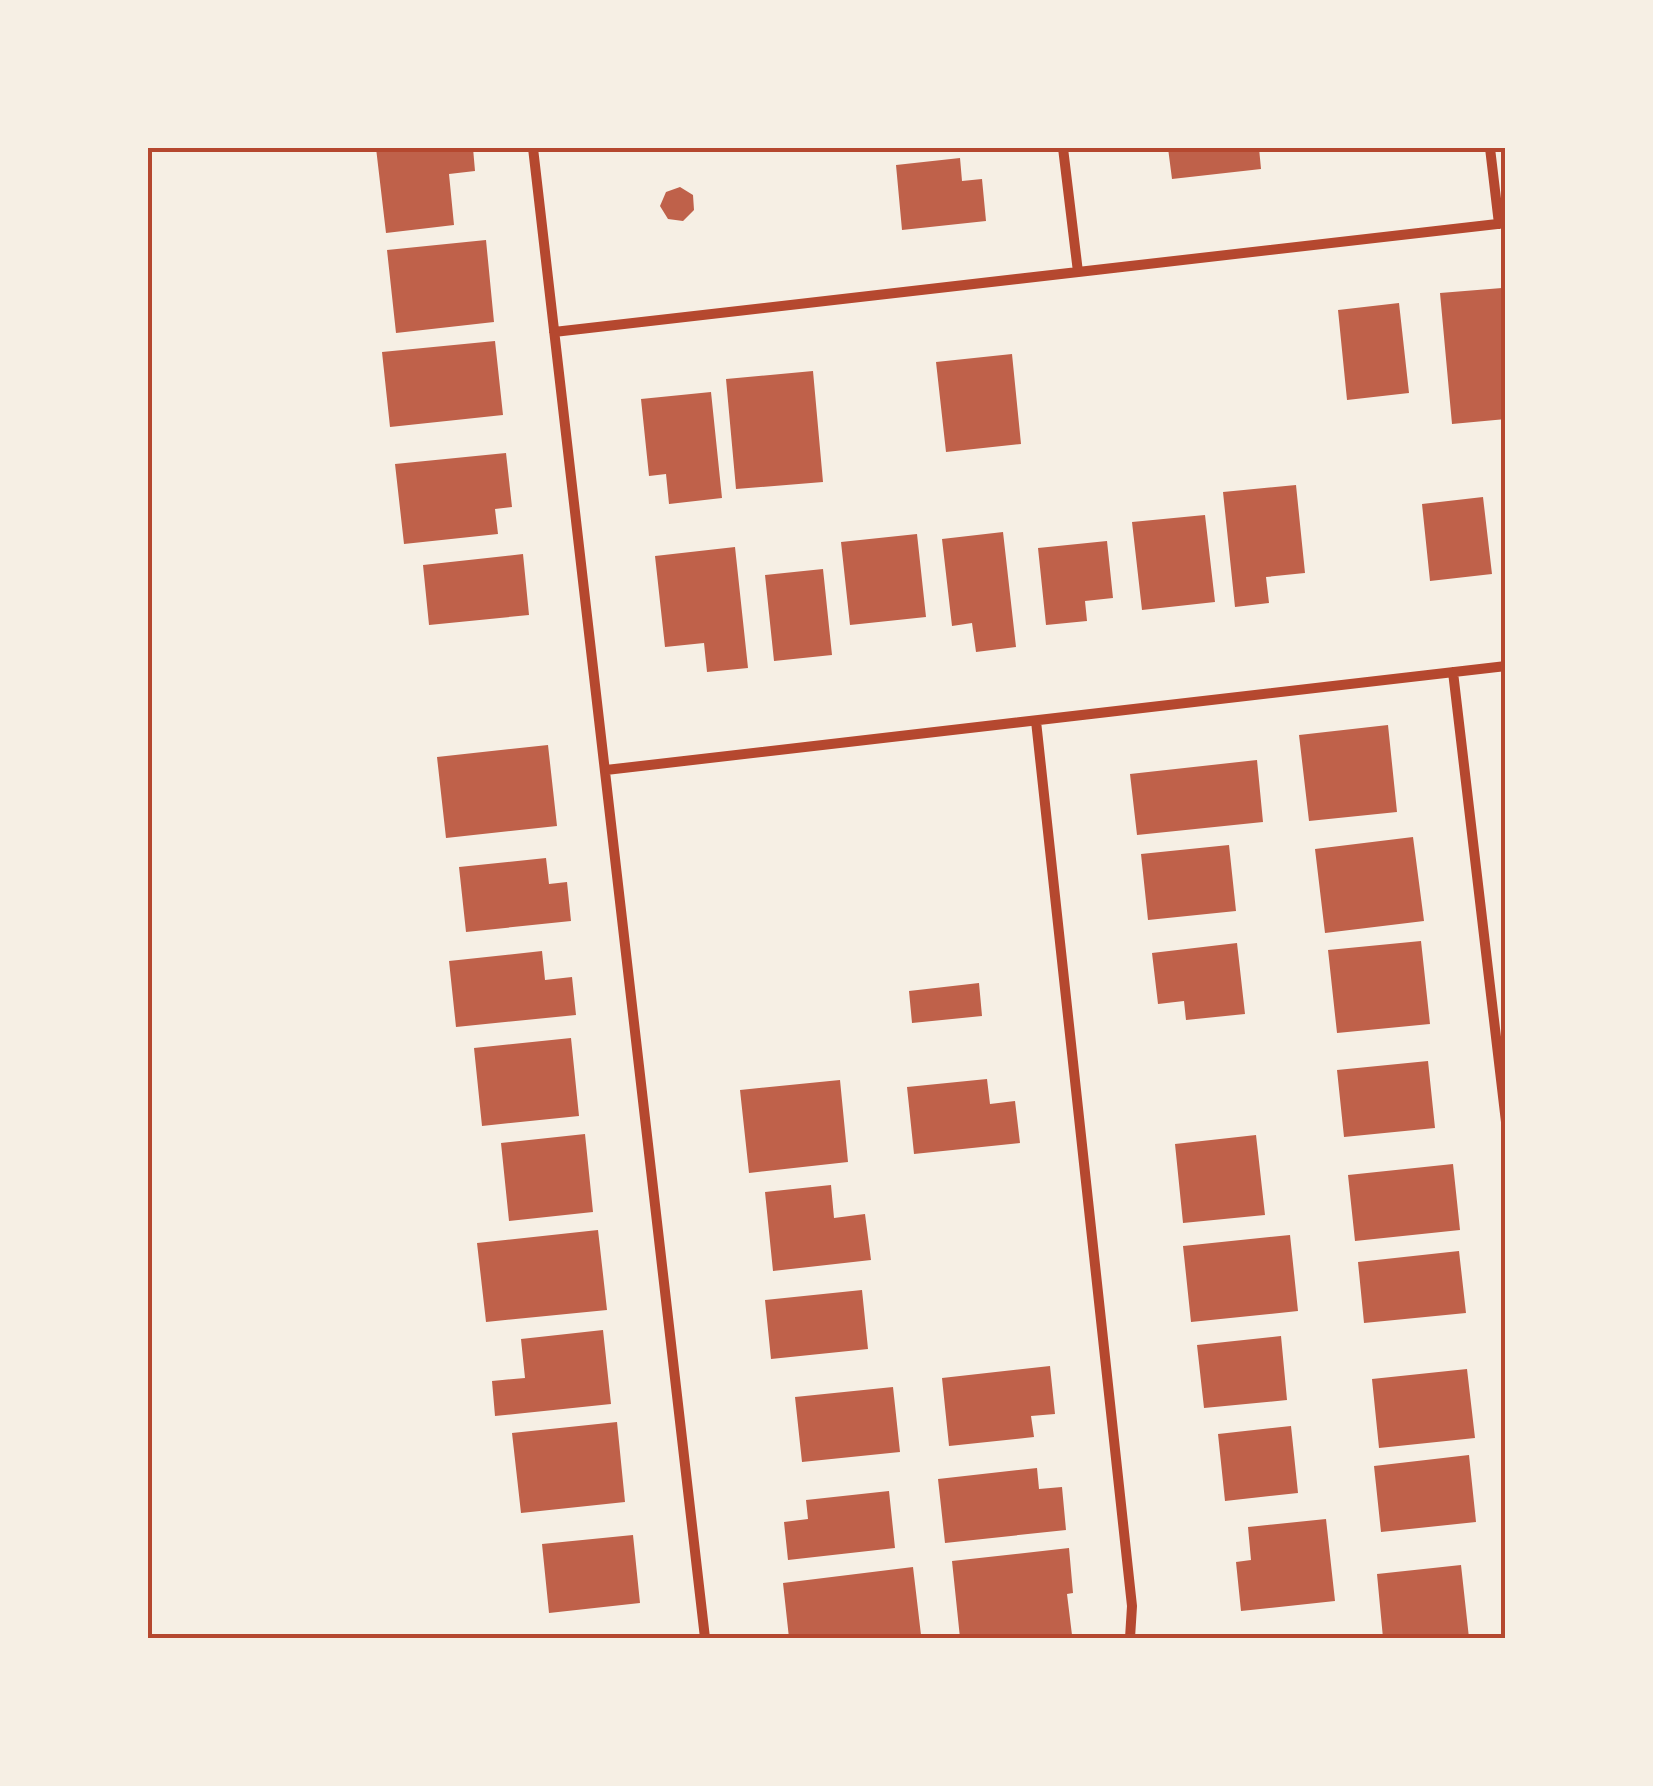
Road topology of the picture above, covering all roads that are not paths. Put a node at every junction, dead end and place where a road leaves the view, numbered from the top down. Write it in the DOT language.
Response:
graph roads {
  1 [pos="533,148"];
  2 [pos="1062,148"];
  3 [pos="1490,148"];
  4 [pos="1502,223"];
  5 [pos="1078,272"];
  6 [pos="554,332"];
  7 [pos="1506,666"];
  8 [pos="1452,672"];
  9 [pos="1036,721"];
  10 [pos="606,770"];
  11 [pos="1506,1122"];
  12 [pos="705,1638"];
  13 [pos="1130,1638"];
  1 -- 6 [label="street"];
  2 -- 5 [label="street"];
  3 -- 4 [label="street"];
  4 -- 5 [label="street"];
  5 -- 6 [label="street"];
  6 -- 10 [label="street"];
  7 -- 8 [label="street"];
  8 -- 9 [label="street"];
  8 -- 11 [label="street"];
  9 -- 10 [label="street"];
  9 -- 13 [label="street"];
  10 -- 12 [label="street"];
}
